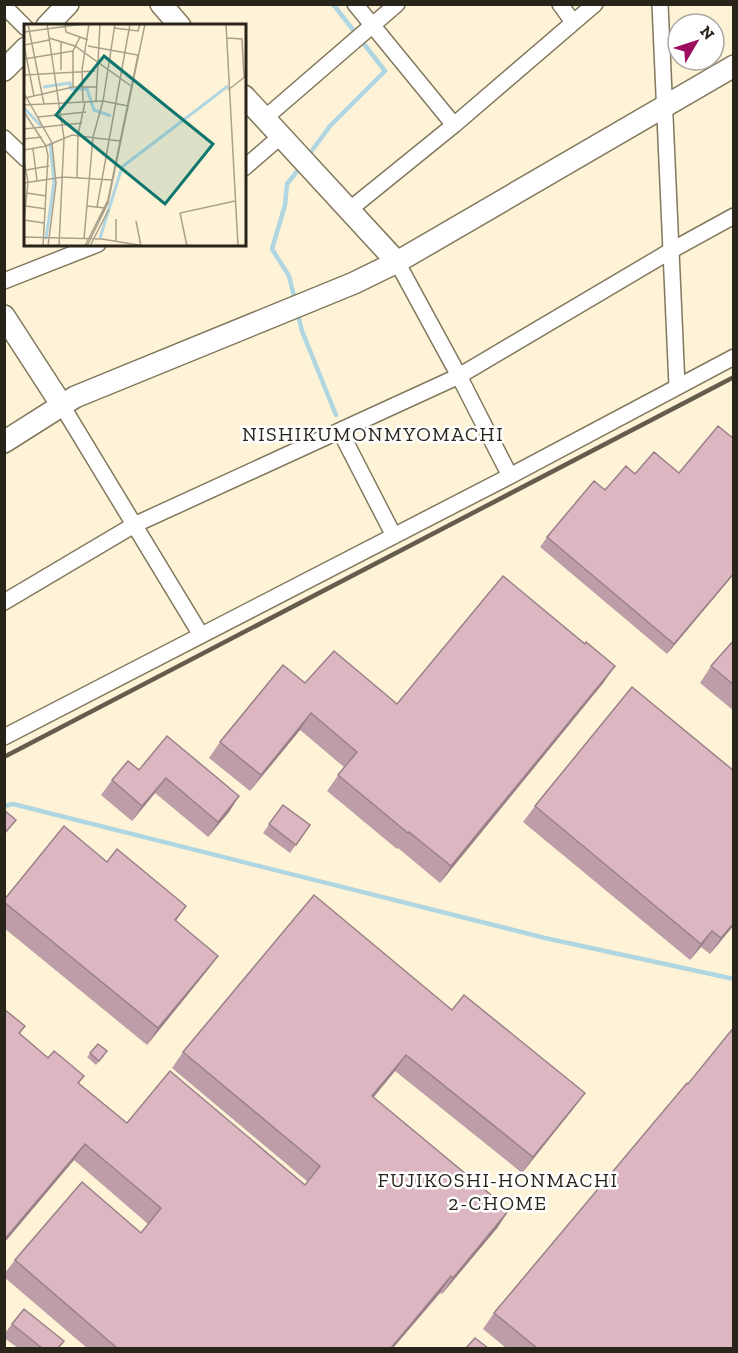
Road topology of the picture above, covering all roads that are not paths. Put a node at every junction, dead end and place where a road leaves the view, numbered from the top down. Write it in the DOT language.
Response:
graph roads {
  1 [pos="68,4"];
  2 [pos="161,4"];
  3 [pos="355,4"];
  4 [pos="397,4"];
  5 [pos="561,4"];
  6 [pos="595,4"];
  7 [pos="660,4"];
  8 [pos="4,6"];
  9 [pos="573,22"];
  10 [pos="49,24"];
  11 [pos="178,24"];
  12 [pos="24,26"];
  13 [pos="372,26"];
  14 [pos="24,50"];
  15 [pos="734,66"];
  16 [pos="4,70"];
  17 [pos="246,98"];
  18 [pos="663,107"];
  19 [pos="265,118"];
  20 [pos="454,125"];
  21 [pos="281,136"];
  22 [pos="4,138"];
  23 [pos="24,157"];
  24 [pos="246,166"];
  25 [pos="349,210"];
  26 [pos="734,216"];
  27 [pos="93,246"];
  28 [pos="672,250"];
  29 [pos="397,262"];
  30 [pos="4,281"];
  31 [pos="4,316"];
  32 [pos="734,357"];
  33 [pos="459,376"];
  34 [pos="677,386"];
  35 [pos="61,404"];
  36 [pos="340,431"];
  37 [pos="4,442"];
  38 [pos="510,476"];
  39 [pos="134,525"];
  40 [pos="394,536"];
  41 [pos="4,602"];
  42 [pos="201,635"];
  43 [pos="4,736"];
  1 -- 10 [label="street"];
  2 -- 11 [label="street"];
  3 -- 13 [label="street"];
  4 -- 13 [label="street"];
  5 -- 9 [label="street"];
  6 -- 9 [label="street"];
  7 -- 18 [label="street"];
  8 -- 12 [label="street"];
  9 -- 20 [label="street"];
  13 -- 19 [label="street"];
  13 -- 20 [label="street"];
  14 -- 16 [label="street"];
  15 -- 18 [label="street"];
  17 -- 19 [label="street"];
  18 -- 28 [label="street"];
  18 -- 29 [label="street"];
  19 -- 21 [label="street"];
  20 -- 25 [label="street"];
  21 -- 24 [label="street"];
  21 -- 25 [label="street"];
  22 -- 23 [label="street"];
  25 -- 29 [label="street"];
  26 -- 28 [label="street"];
  27 -- 30 [label="street"];
  28 -- 33 [label="street"];
  28 -- 34 [label="street"];
  29 -- 33 [label="street"];
  29 -- 35 [label="street"];
  31 -- 35 [label="street"];
  32 -- 34 [label="street"];
  33 -- 36 [label="street"];
  33 -- 38 [label="street"];
  34 -- 38 [label="street"];
  35 -- 37 [label="street"];
  35 -- 39 [label="street"];
  36 -- 39 [label="street"];
  36 -- 40 [label="street"];
  38 -- 40 [label="street"];
  39 -- 41 [label="street"];
  39 -- 42 [label="street"];
  40 -- 42 [label="street"];
  42 -- 43 [label="street"];
}
